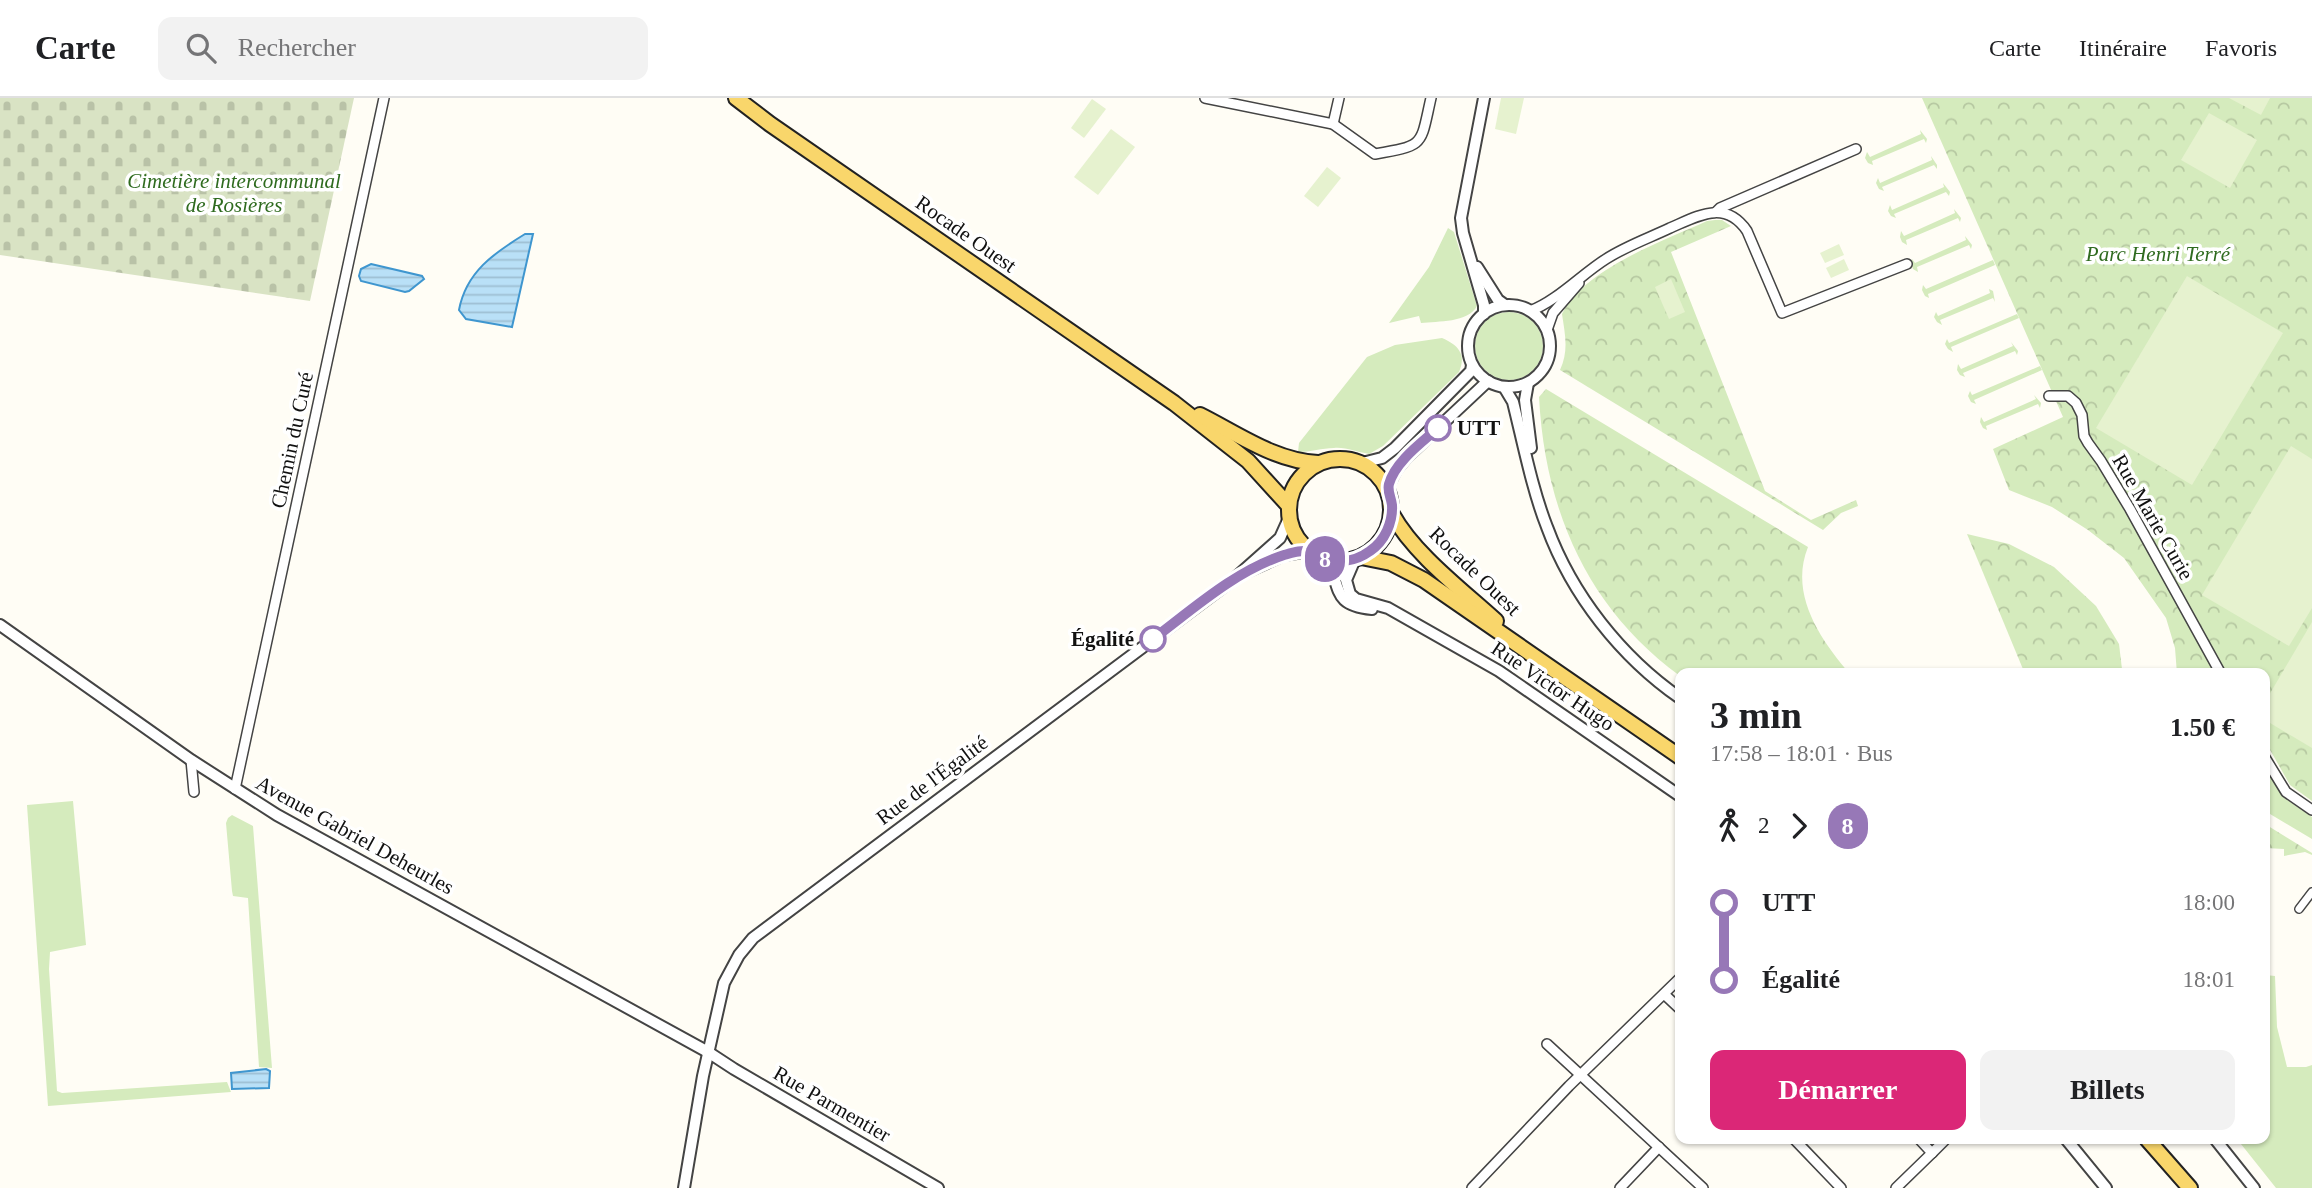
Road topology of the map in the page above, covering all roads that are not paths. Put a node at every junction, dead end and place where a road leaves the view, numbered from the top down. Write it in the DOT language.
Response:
graph roads {
  1 [pos="384,98"];
  2 [pos="736,98"];
  3 [pos="1205,98"];
  4 [pos="1339,98"];
  5 [pos="1431,98"];
  6 [pos="1485,98"];
  7 [pos="1247,102"];
  8 [pos="1333,124"];
  9 [pos="1856,149"];
  10 [pos="1716,212"];
  11 [pos="1469,252"];
  12 [pos="1907,264"];
  13 [pos="1592,269"];
  14 [pos="1505,305"];
  15 [pos="1530,311"];
  16 [pos="1484,314"];
  17 [pos="1547,330"];
  18 [pos="1472,365"];
  19 [pos="1488,381"];
  20 [pos="1528,383"];
  21 [pos="1504,387"];
  22 [pos="2049,396"];
  23 [pos="1174,403"];
  24 [pos="1318,463"];
  25 [pos="1362,463"];
  26 [pos="1387,488"];
  27 [pos="1536,489"];
  28 [pos="1289,512"];
  29 [pos="1392,514"];
  30 [pos="1310,551"];
  31 [pos="1358,558"];
  32 [pos="1328,560"];
  33 [pos="1234,579"];
  34 [pos="1400,615"];
  35 [pos="0,625"];
  36 [pos="1533,655"];
  37 [pos="2218,668"];
  38 [pos="1675,694"];
  39 [pos="1675,754"];
  40 [pos="191,760"];
  41 [pos="2270,766"];
  42 [pos="235,789"];
  43 [pos="194,792"];
  44 [pos="1675,793"];
  45 [pos="2312,810"];
  46 [pos="2312,892"];
  47 [pos="2299,909"];
  48 [pos="1675,983"];
  49 [pos="1664,993"];
  50 [pos="1675,1004"];
  51 [pos="1547,1044"];
  52 [pos="708,1052"];
  53 [pos="1581,1075"];
  54 [pos="1799,1144"];
  55 [pos="1924,1144"];
  56 [pos="1941,1144"];
  57 [pos="2070,1144"];
  58 [pos="2151,1144"];
  59 [pos="2219,1144"];
  60 [pos="1659,1147"];
  61 [pos="1932,1153"];
  62 [pos="684,1188"];
  63 [pos="938,1188"];
  64 [pos="1472,1188"];
  65 [pos="1620,1188"];
  66 [pos="1703,1188"];
  67 [pos="1842,1188"];
  68 [pos="1896,1188"];
  69 [pos="2106,1188"];
  70 [pos="2190,1188"];
  71 [pos="2254,1188"];
  1 -- 42 [label="street, Chemin du Curé"];
  2 -- 23 [label="main road, Rocade Ouest"];
  3 -- 7 [label="street"];
  4 -- 8 [label="street"];
  5 -- 8 [label="street"];
  6 -- 11 [label="street"];
  7 -- 8 [label="street"];
  9 -- 10 [label="street"];
  10 -- 12 [label="street"];
  10 -- 13 [label="street"];
  11 -- 14 [label="street"];
  11 -- 16 [label="street"];
  13 -- 15 [label="street"];
  13 -- 17 [label="street"];
  14 -- 15 [label="street"];
  14 -- 16 [label="street"];
  15 -- 17 [label="street"];
  16 -- 18 [label="street"];
  17 -- 20 [label="street"];
  18 -- 19 [label="street"];
  18 -- 25 [label="street"];
  19 -- 21 [label="street"];
  19 -- 26 [label="street"];
  20 -- 21 [label="street"];
  20 -- 27 [label="street"];
  21 -- 27 [label="street"];
  22 -- 37 [label="street, Rue Marie Curie"];
  23 -- 24 [label="main road, Rocade Ouest"];
  23 -- 28 [label="main road, Rocade Ouest"];
  24 -- 25 [label="main road"];
  24 -- 28 [label="main road"];
  25 -- 26 [label="main road"];
  26 -- 29 [label="main road"];
  27 -- 38 [label="street"];
  28 -- 30 [label="main road"];
  28 -- 33 [label="street"];
  29 -- 31 [label="main road"];
  29 -- 36 [label="main road, Rocade Ouest"];
  30 -- 32 [label="main road"];
  30 -- 33 [label="street"];
  31 -- 32 [label="main road"];
  31 -- 34 [label="street, Rue Victor Hugo"];
  31 -- 36 [label="main road, Rocade Ouest"];
  32 -- 34 [label="street, Rue Victor Hugo"];
  33 -- 52 [label="street, Rue de l'Égalité"];
  34 -- 44 [label="street, Rue Victor Hugo"];
  35 -- 40 [label="street, Avenue Gabriel Deheurles"];
  36 -- 39 [label="main road, Rocade Ouest"];
  40 -- 42 [label="street, Avenue Gabriel Deheurles"];
  40 -- 43 [label="street"];
  41 -- 45 [label="street"];
  42 -- 52 [label="street, Avenue Gabriel Deheurles"];
  46 -- 47 [label="street"];
  48 -- 49 [label="street"];
  49 -- 50 [label="street"];
  49 -- 53 [label="street"];
  51 -- 53 [label="street"];
  52 -- 62 [label="street, Rue de l'Égalité"];
  52 -- 63 [label="street, Rue Parmentier"];
  53 -- 60 [label="street"];
  53 -- 64 [label="street"];
  54 -- 67 [label="street"];
  55 -- 61 [label="street"];
  56 -- 61 [label="street"];
  57 -- 69 [label="street"];
  58 -- 70 [label="main road"];
  59 -- 71 [label="street"];
  60 -- 65 [label="street"];
  60 -- 66 [label="street"];
  61 -- 68 [label="street"];
}
